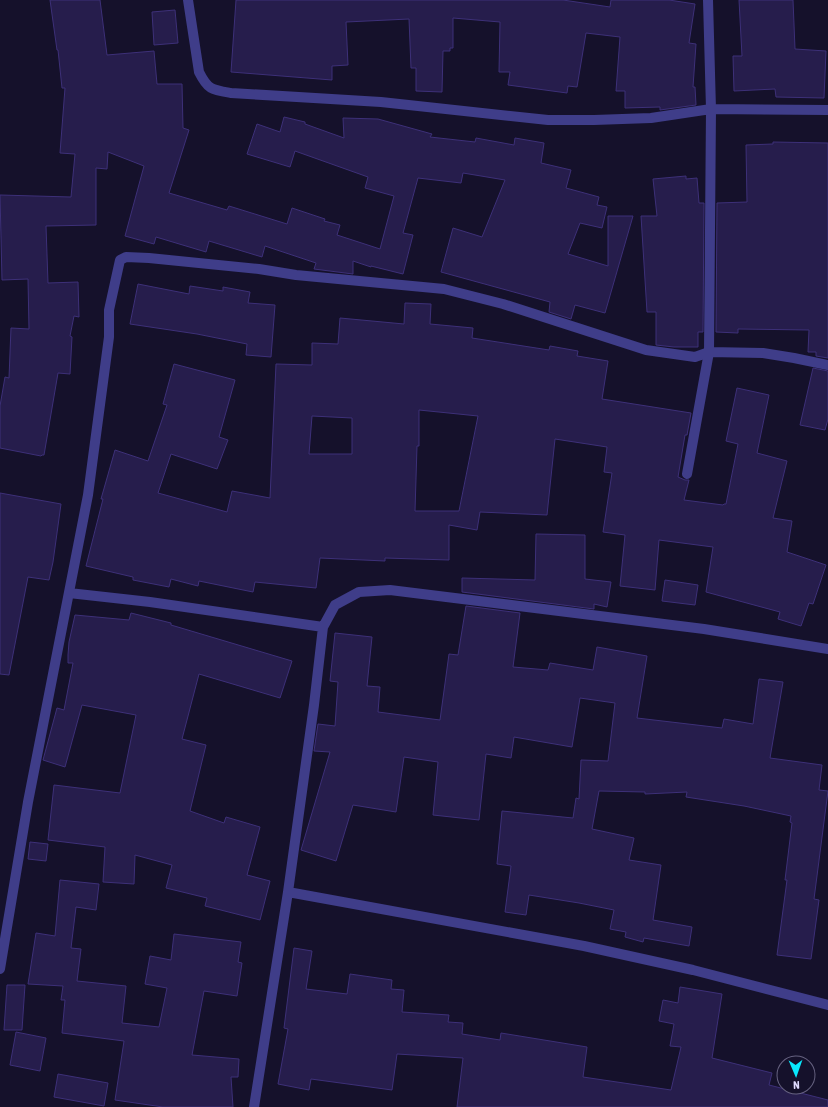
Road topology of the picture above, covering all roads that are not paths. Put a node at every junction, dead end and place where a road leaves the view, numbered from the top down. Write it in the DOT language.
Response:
graph roads {
  1 [pos="188,0"];
  2 [pos="708,0"];
  3 [pos="711,109"];
  4 [pos="828,110"];
  5 [pos="709,352"];
  6 [pos="828,365"];
  7 [pos="687,474"];
  8 [pos="69,593"];
  9 [pos="323,627"];
  10 [pos="828,649"];
  11 [pos="288,892"];
  12 [pos="0,968"];
  13 [pos="828,1005"];
  14 [pos="254,1107"];
  1 -- 3 [label="street"];
  2 -- 3 [label="street"];
  3 -- 4 [label="street"];
  3 -- 5 [label="street"];
  5 -- 6 [label="street"];
  5 -- 7 [label="street"];
  5 -- 8 [label="street"];
  8 -- 9 [label="street"];
  8 -- 12 [label="street"];
  9 -- 10 [label="street"];
  9 -- 11 [label="street"];
  11 -- 13 [label="street"];
  11 -- 14 [label="street"];
}
